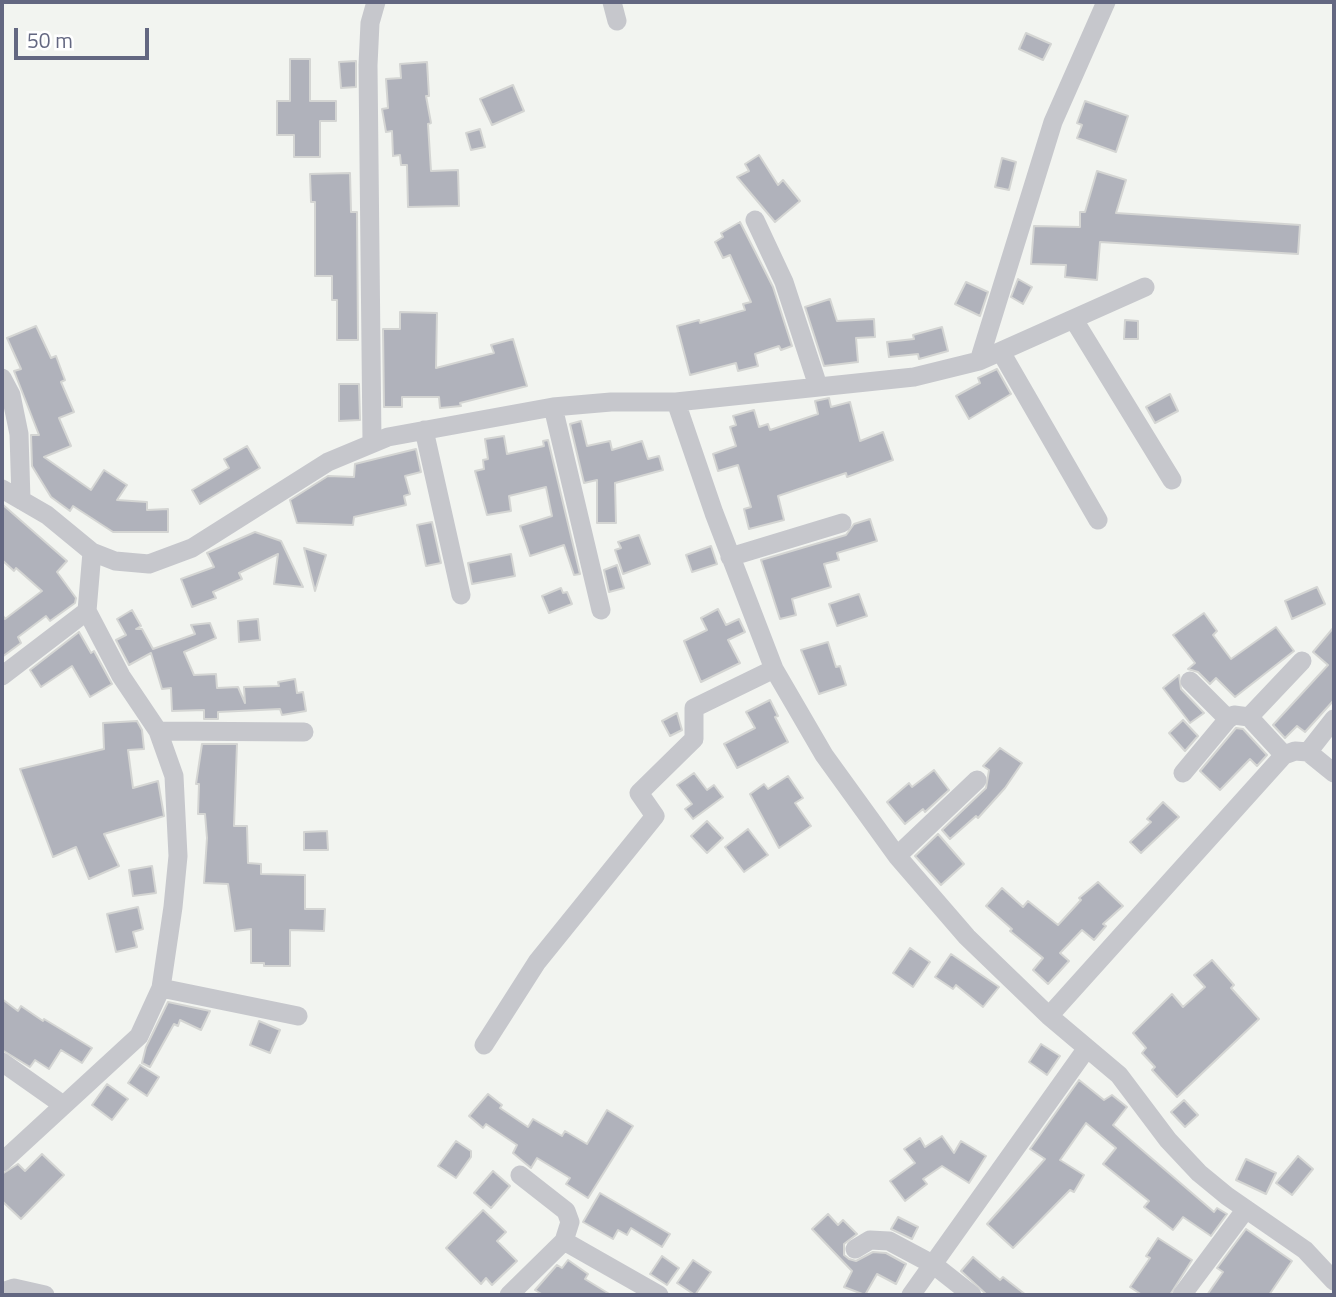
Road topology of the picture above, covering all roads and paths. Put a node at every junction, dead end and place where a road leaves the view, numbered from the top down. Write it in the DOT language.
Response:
graph roads {
  1 [pos="376,2"];
  2 [pos="612,2"];
  3 [pos="1106,2"];
  4 [pos="617,21"];
  5 [pos="755,220"];
  6 [pos="1145,287"];
  7 [pos="1074,320"];
  8 [pos="1001,352"];
  9 [pos="979,361"];
  10 [pos="2,378"];
  11 [pos="818,386"];
  12 [pos="676,402"];
  13 [pos="553,407"];
  14 [pos="424,430"];
  15 [pos="372,442"];
  16 [pos="1172,480"];
  17 [pos="2,489"];
  18 [pos="21,500"];
  19 [pos="1098,520"];
  20 [pos="842,523"];
  21 [pos="92,552"];
  22 [pos="730,557"];
  23 [pos="461,595"];
  24 [pos="601,610"];
  25 [pos="87,611"];
  26 [pos="1302,661"];
  27 [pos="774,669"];
  28 [pos="2,676"];
  29 [pos="1190,681"];
  30 [pos="1250,717"];
  31 [pos="1228,719"];
  32 [pos="1334,719"];
  33 [pos="158,731"];
  34 [pos="304,732"];
  35 [pos="1308,752"];
  36 [pos="1284,755"];
  37 [pos="1182,773"];
  38 [pos="1334,773"];
  39 [pos="976,780"];
  40 [pos="897,856"];
  41 [pos="161,988"];
  42 [pos="298,1016"];
  43 [pos="1049,1016"];
  44 [pos="484,1045"];
  45 [pos="1087,1048"];
  46 [pos="2,1062"];
  47 [pos="63,1105"];
  48 [pos="2,1162"];
  49 [pos="520,1175"];
  50 [pos="1246,1209"];
  51 [pos="564,1241"];
  52 [pos="855,1249"];
  53 [pos="934,1265"];
  54 [pos="1334,1281"];
  55 [pos="2,1292"];
  56 [pos="45,1295"];
  57 [pos="509,1295"];
  58 [pos="659,1295"];
  59 [pos="911,1295"];
  60 [pos="972,1295"];
  61 [pos="1182,1295"];
  1 -- 15 [label="street"];
  2 -- 4 [label="street"];
  3 -- 9 [label="street"];
  5 -- 11 [label="street"];
  6 -- 7 [label="street"];
  7 -- 8 [label="street"];
  7 -- 16 [label="street"];
  8 -- 9 [label="street"];
  8 -- 19 [label="street"];
  9 -- 11 [label="street"];
  10 -- 18 [label="street"];
  11 -- 12 [label="street"];
  12 -- 13 [label="street"];
  12 -- 22 [label="street"];
  13 -- 14 [label="street"];
  13 -- 24 [label="street"];
  14 -- 15 [label="street"];
  14 -- 23 [label="street"];
  15 -- 21 [label="street"];
  17 -- 18 [label="street"];
  18 -- 21 [label="street"];
  20 -- 22 [label="street"];
  21 -- 25 [label="street"];
  22 -- 27 [label="street"];
  25 -- 28 [label="street"];
  25 -- 33 [label="street"];
  26 -- 30 [label="street"];
  27 -- 40 [label="street"];
  27 -- 44 [label="street"];
  29 -- 31 [label="street"];
  30 -- 31 [label="street"];
  30 -- 36 [label="street"];
  31 -- 37 [label="street"];
  32 -- 35 [label="street"];
  33 -- 34 [label="street"];
  33 -- 41 [label="street"];
  35 -- 36 [label="street"];
  35 -- 38 [label="street"];
  36 -- 43 [label="street"];
  39 -- 40 [label="street"];
  40 -- 43 [label="street"];
  41 -- 42 [label="street"];
  41 -- 47 [label="street"];
  43 -- 45 [label="street"];
  45 -- 50 [label="street"];
  45 -- 53 [label="street"];
  46 -- 47 [label="street"];
  47 -- 48 [label="street"];
  49 -- 51 [label="street"];
  50 -- 54 [label="street"];
  50 -- 61 [label="street"];
  51 -- 57 [label="street"];
  51 -- 58 [label="street"];
  52 -- 53 [label="street"];
  53 -- 59 [label="street"];
  53 -- 60 [label="street"];
  55 -- 56 [label="street"];
}
